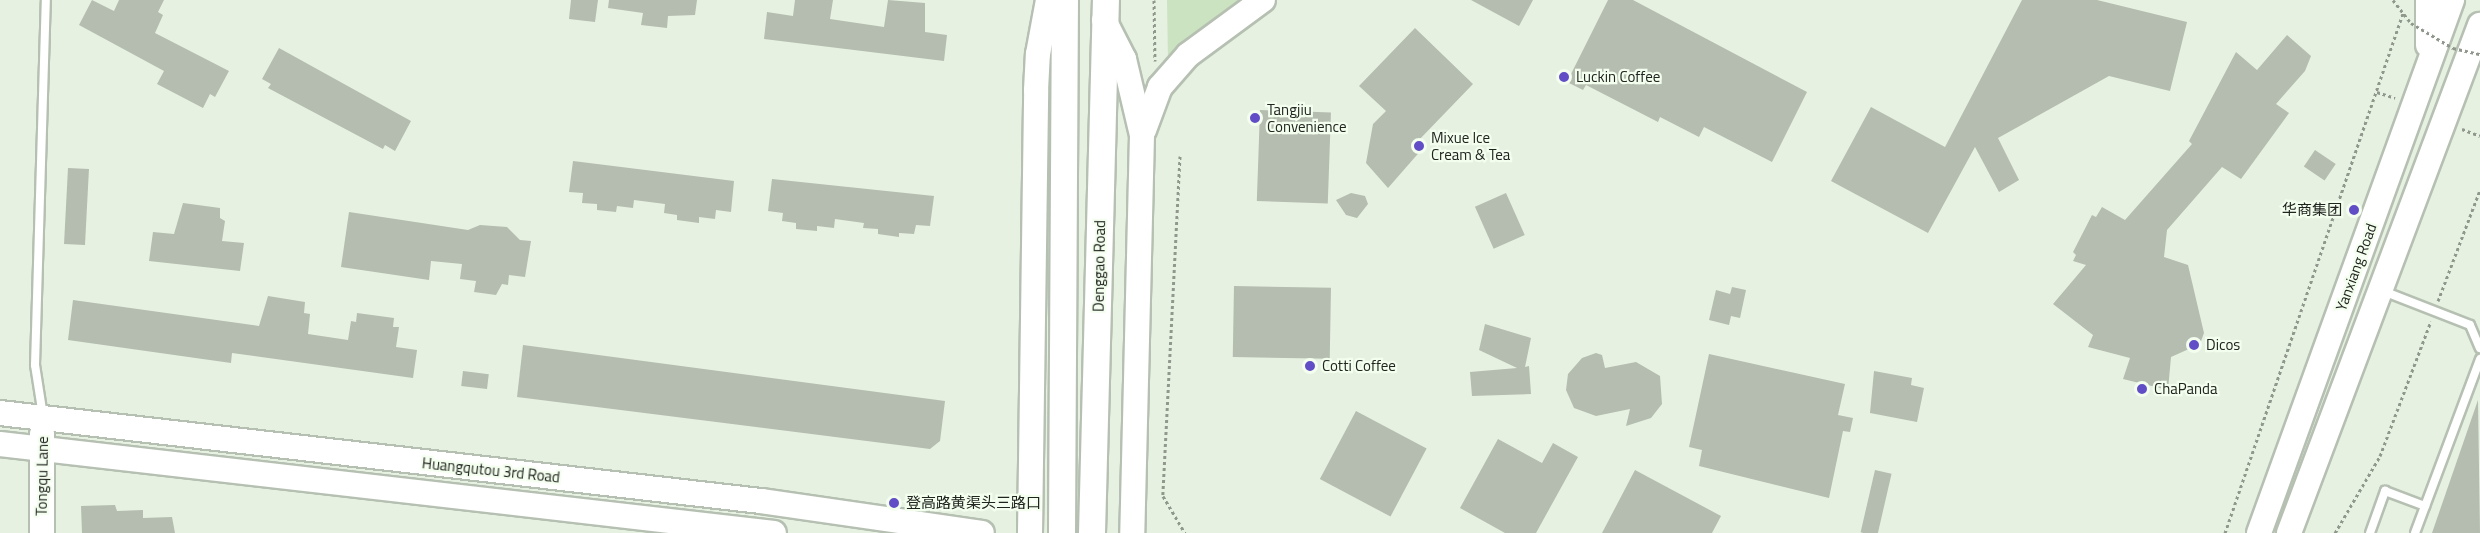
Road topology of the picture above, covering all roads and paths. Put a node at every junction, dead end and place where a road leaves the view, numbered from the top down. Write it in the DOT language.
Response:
graph roads {
  1 [pos="46,0"];
  2 [pos="1027,0"];
  3 [pos="1048,0"];
  4 [pos="1065,0"];
  5 [pos="1154,0"];
  6 [pos="1263,0"];
  7 [pos="2393,0"];
  8 [pos="2428,0"];
  9 [pos="2452,0"];
  10 [pos="1105,10"];
  11 [pos="2403,13"];
  12 [pos="1042,24"];
  13 [pos="2480,25"];
  14 [pos="2480,54"];
  15 [pos="1155,64"];
  16 [pos="2426,72"];
  17 [pos="1068,100"];
  18 [pos="2448,111"];
  19 [pos="1142,135"];
  20 [pos="1180,156"];
  21 [pos="2480,190"];
  22 [pos="2383,291"];
  23 [pos="2435,310"];
  24 [pos="2480,348"];
  25 [pos="2480,359"];
  26 [pos="0,413"];
  27 [pos="44,420"];
  28 [pos="0,444"];
  29 [pos="41,450"];
  30 [pos="2426,506"];
  31 [pos="42,533"];
  32 [pos="774,533"];
  33 [pos="982,533"];
  34 [pos="1030,533"];
  35 [pos="1062,533"];
  36 [pos="1092,533"];
  37 [pos="1132,533"];
  38 [pos="1185,533"];
  39 [pos="2225,533"];
  40 [pos="2259,533"];
  41 [pos="2289,533"];
  42 [pos="2335,533"];
  43 [pos="2370,533"];
  44 [pos="2415,533"];
  1 -- 27 [label="lane"];
  2 -- 12 [label="street"];
  3 -- 12 [label="street"];
  4 -- 17 [label="main road"];
  5 -- 15 [label="path"];
  6 -- 19 [label="street"];
  7 -- 11 [label="path, bridge"];
  8 -- 16 [label="street"];
  9 -- 16 [label="street, Yanxiang Road"];
  10 -- 19 [label="street"];
  10 -- 36 [label="main road, Denggao Road"];
  11 -- 14 [label="path, bridge"];
  11 -- 39 [label="path"];
  12 -- 17 [label="street"];
  12 -- 34 [label="street"];
  13 -- 18 [label="street"];
  14 -- 18 [label="street"];
  16 -- 40 [label="street, Yanxiang Road"];
  17 -- 35 [label="main road"];
  18 -- 22 [label="street"];
  19 -- 37 [label="street"];
  20 -- 38 [label="path"];
  21 -- 23 [label="path"];
  22 -- 23 [label="lane"];
  22 -- 41 [label="street"];
  23 -- 24 [label="lane"];
  23 -- 42 [label="path"];
  25 -- 30 [label="lane"];
  26 -- 27 [label="street, Huangqutou 3rd Road"];
  27 -- 29 [label="street, Tongqu Lane"];
  27 -- 33 [label="street, Huangqutou 3rd Road"];
  28 -- 29 [label="street, Huangqutou 3rd Road"];
  29 -- 31 [label="street, Tongqu Lane"];
  29 -- 32 [label="street, Huangqutou 3rd Road"];
  30 -- 43 [label="lane"];
  30 -- 44 [label="lane"];
}
